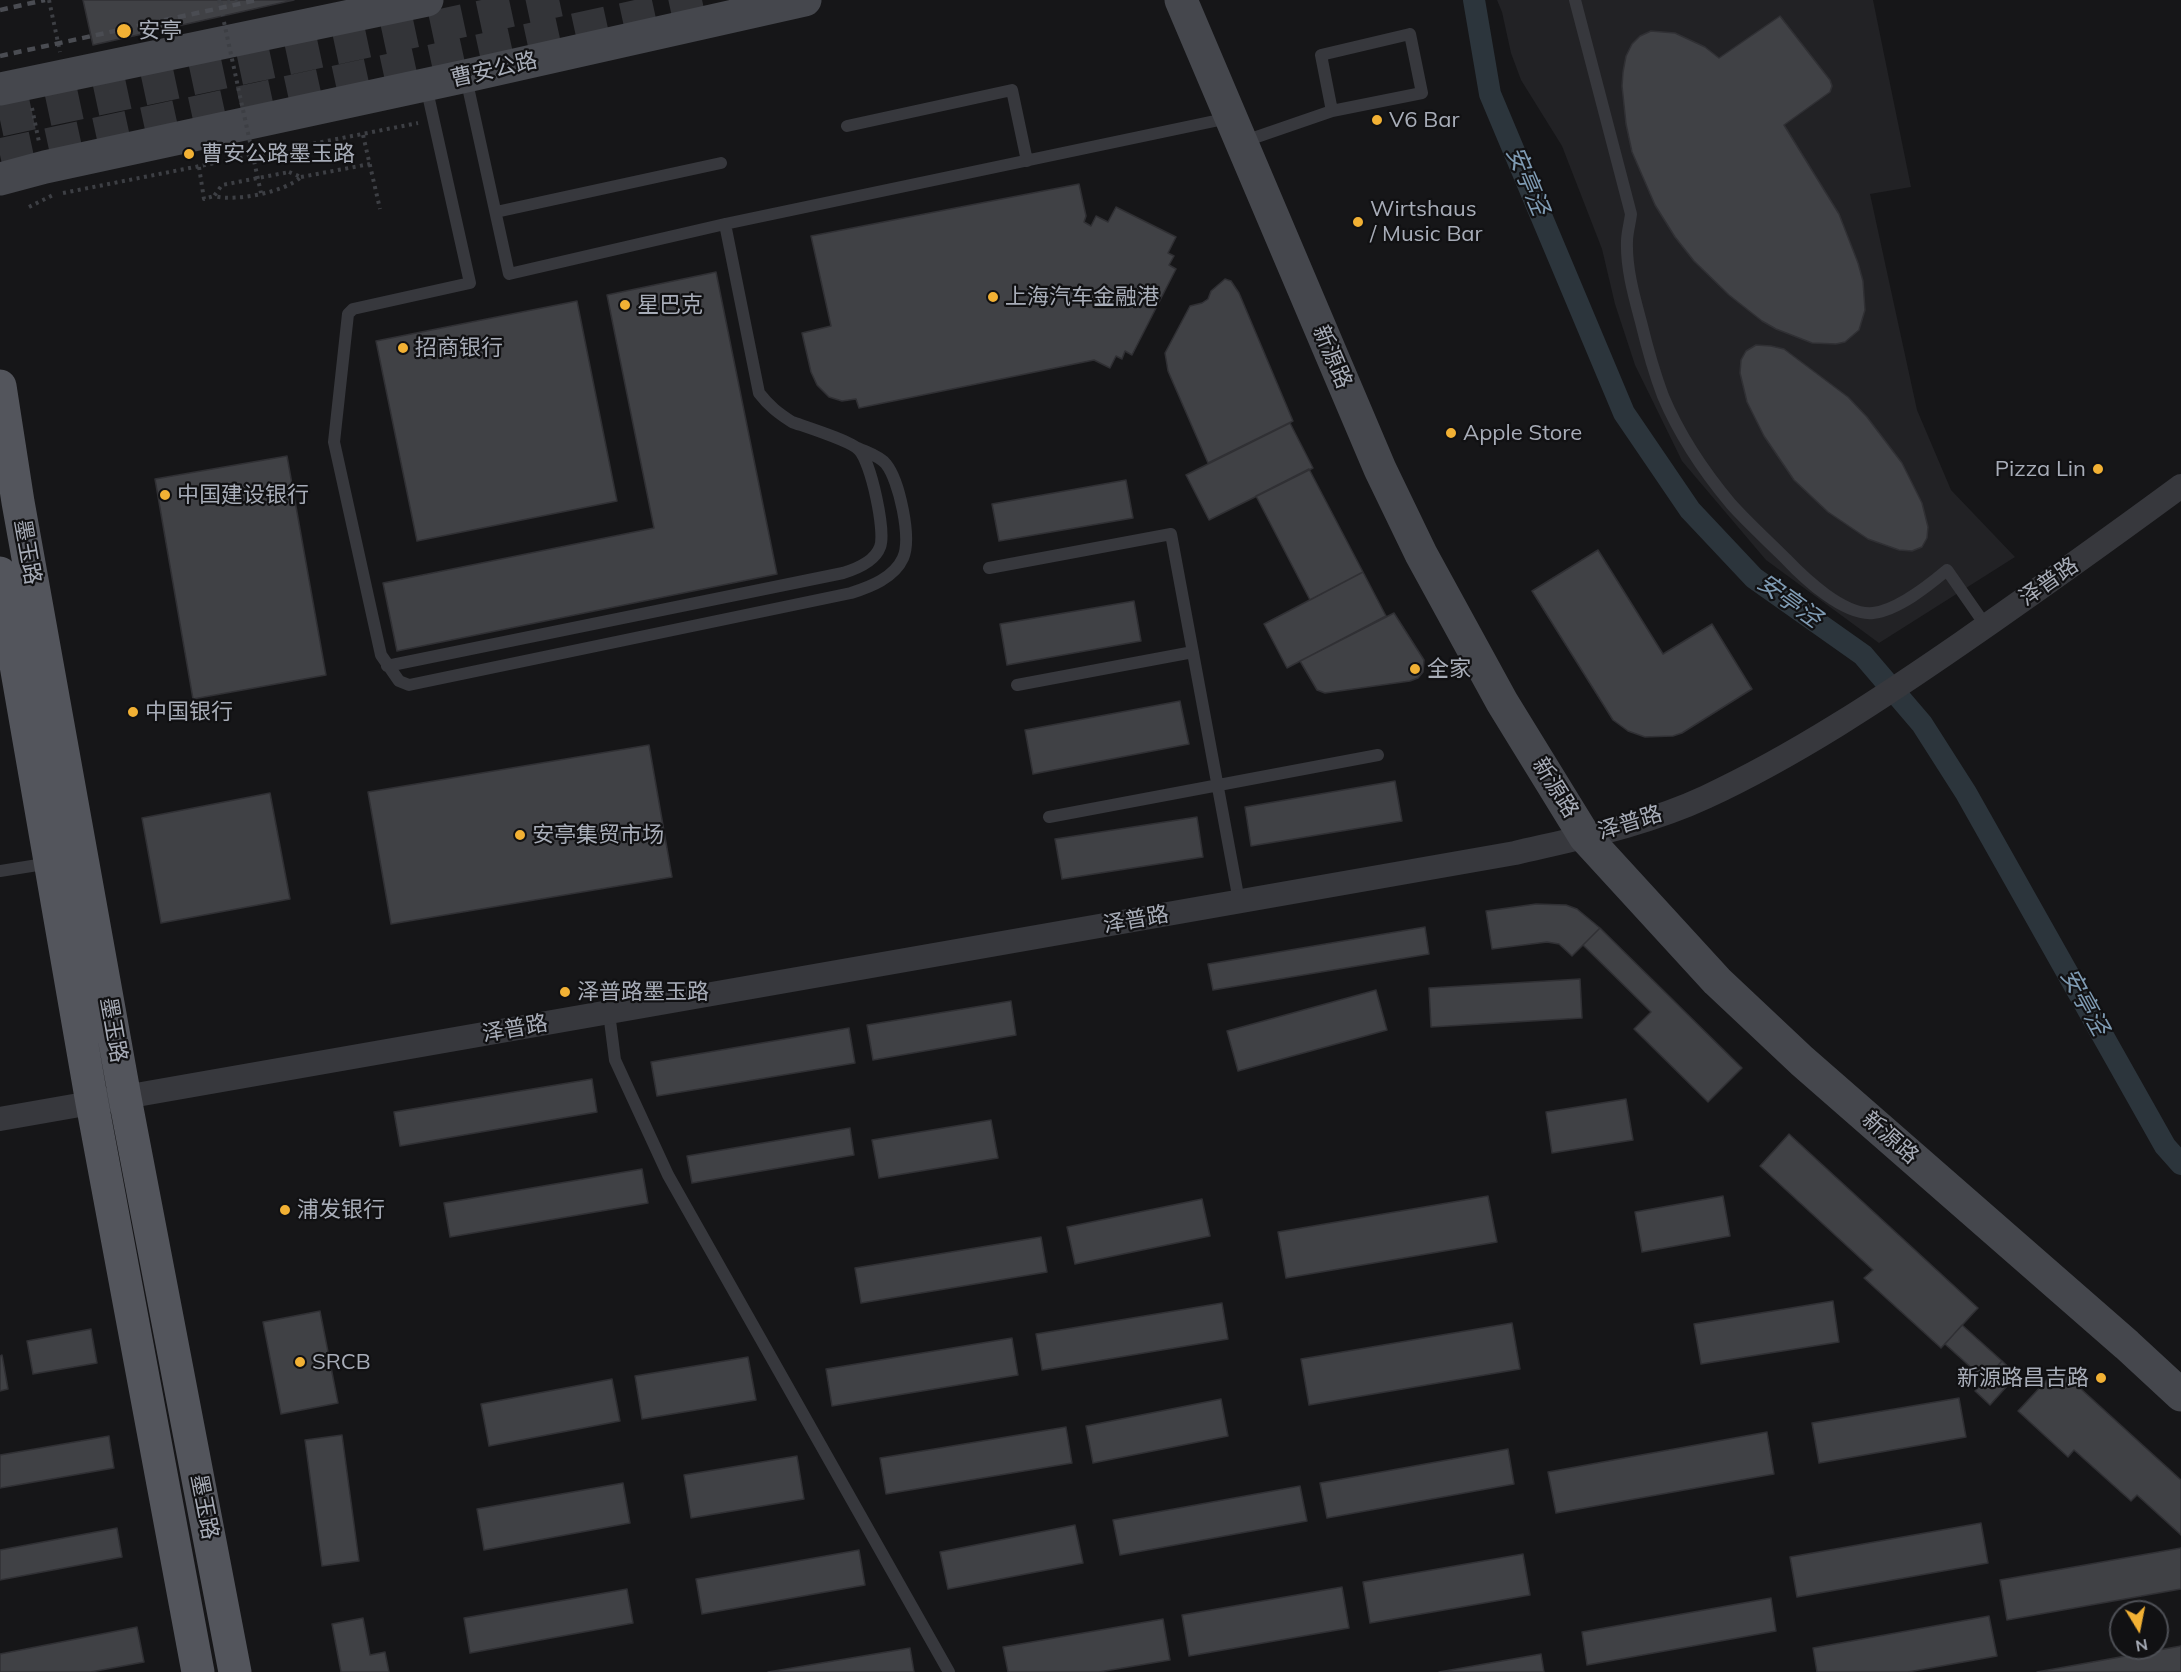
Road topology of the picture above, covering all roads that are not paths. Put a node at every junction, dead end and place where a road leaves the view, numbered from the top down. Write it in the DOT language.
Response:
graph roads {
  1 [pos="427,0"];
  2 [pos="805,0"];
  3 [pos="1181,0"];
  4 [pos="1575,0"];
  5 [pos="466,76"];
  6 [pos="425,85"];
  7 [pos="0,89"];
  8 [pos="1332,111"];
  9 [pos="847,126"];
  10 [pos="1236,130"];
  11 [pos="1027,161"];
  12 [pos="721,164"];
  13 [pos="0,179"];
  14 [pos="496,212"];
  15 [pos="725,225"];
  16 [pos="0,386"];
  17 [pos="858,448"];
  18 [pos="2181,486"];
  19 [pos="989,568"];
  20 [pos="0,573"];
  21 [pos="1986,626"];
  22 [pos="1192,652"];
  23 [pos="387,666"];
  24 [pos="1017,685"];
  25 [pos="1378,755"];
  26 [pos="1217,785"];
  27 [pos="1049,817"];
  28 [pos="1586,837"];
  29 [pos="51,863"];
  30 [pos="0,871"];
  31 [pos="1239,902"];
  32 [pos="609,1012"];
  33 [pos="125,1098"];
  34 [pos="92,1103"];
  35 [pos="0,1119"];
  36 [pos="2181,1395"];
  37 [pos="198,1672"];
  38 [pos="235,1672"];
  39 [pos="949,1672"];
  1 -- 7 [label="street"];
  2 -- 5 [label="street, 曹安公路"];
  3 -- 10 [label="street, 新源路"];
  4 -- 21 [label="lane"];
  5 -- 6 [label="street, 曹安公路"];
  5 -- 14 [label="lane"];
  6 -- 13 [label="street, 曹安公路"];
  6 -- 23 [label="lane"];
  8 -- 8 [label="lane"];
  8 -- 10 [label="lane"];
  9 -- 11 [label="lane"];
  10 -- 11 [label="lane"];
  10 -- 28 [label="street, 新源路"];
  11 -- 15 [label="lane"];
  12 -- 14 [label="lane"];
  14 -- 15 [label="lane"];
  15 -- 17 [label="lane"];
  16 -- 33 [label="main road, 墨玉路"];
  17 -- 23 [label="lane"];
  17 -- 23 [label="lane"];
  18 -- 21 [label="street, 泽普路"];
  19 -- 22 [label="lane"];
  20 -- 29 [label="main road, 墨玉路"];
  21 -- 28 [label="street, 泽普路"];
  22 -- 24 [label="lane"];
  22 -- 26 [label="lane"];
  25 -- 26 [label="lane"];
  26 -- 27 [label="lane"];
  26 -- 31 [label="lane"];
  28 -- 31 [label="street, 泽普路"];
  28 -- 36 [label="street, 新源路"];
  29 -- 30 [label="lane"];
  29 -- 34 [label="main road, 墨玉路"];
  31 -- 32 [label="street, 泽普路"];
  32 -- 33 [label="street, 泽普路"];
  32 -- 39 [label="lane"];
  33 -- 34 [label="street, 泽普路"];
  33 -- 38 [label="main road, 墨玉路"];
  34 -- 35 [label="street, 泽普路"];
  34 -- 37 [label="main road, 墨玉路"];
}
